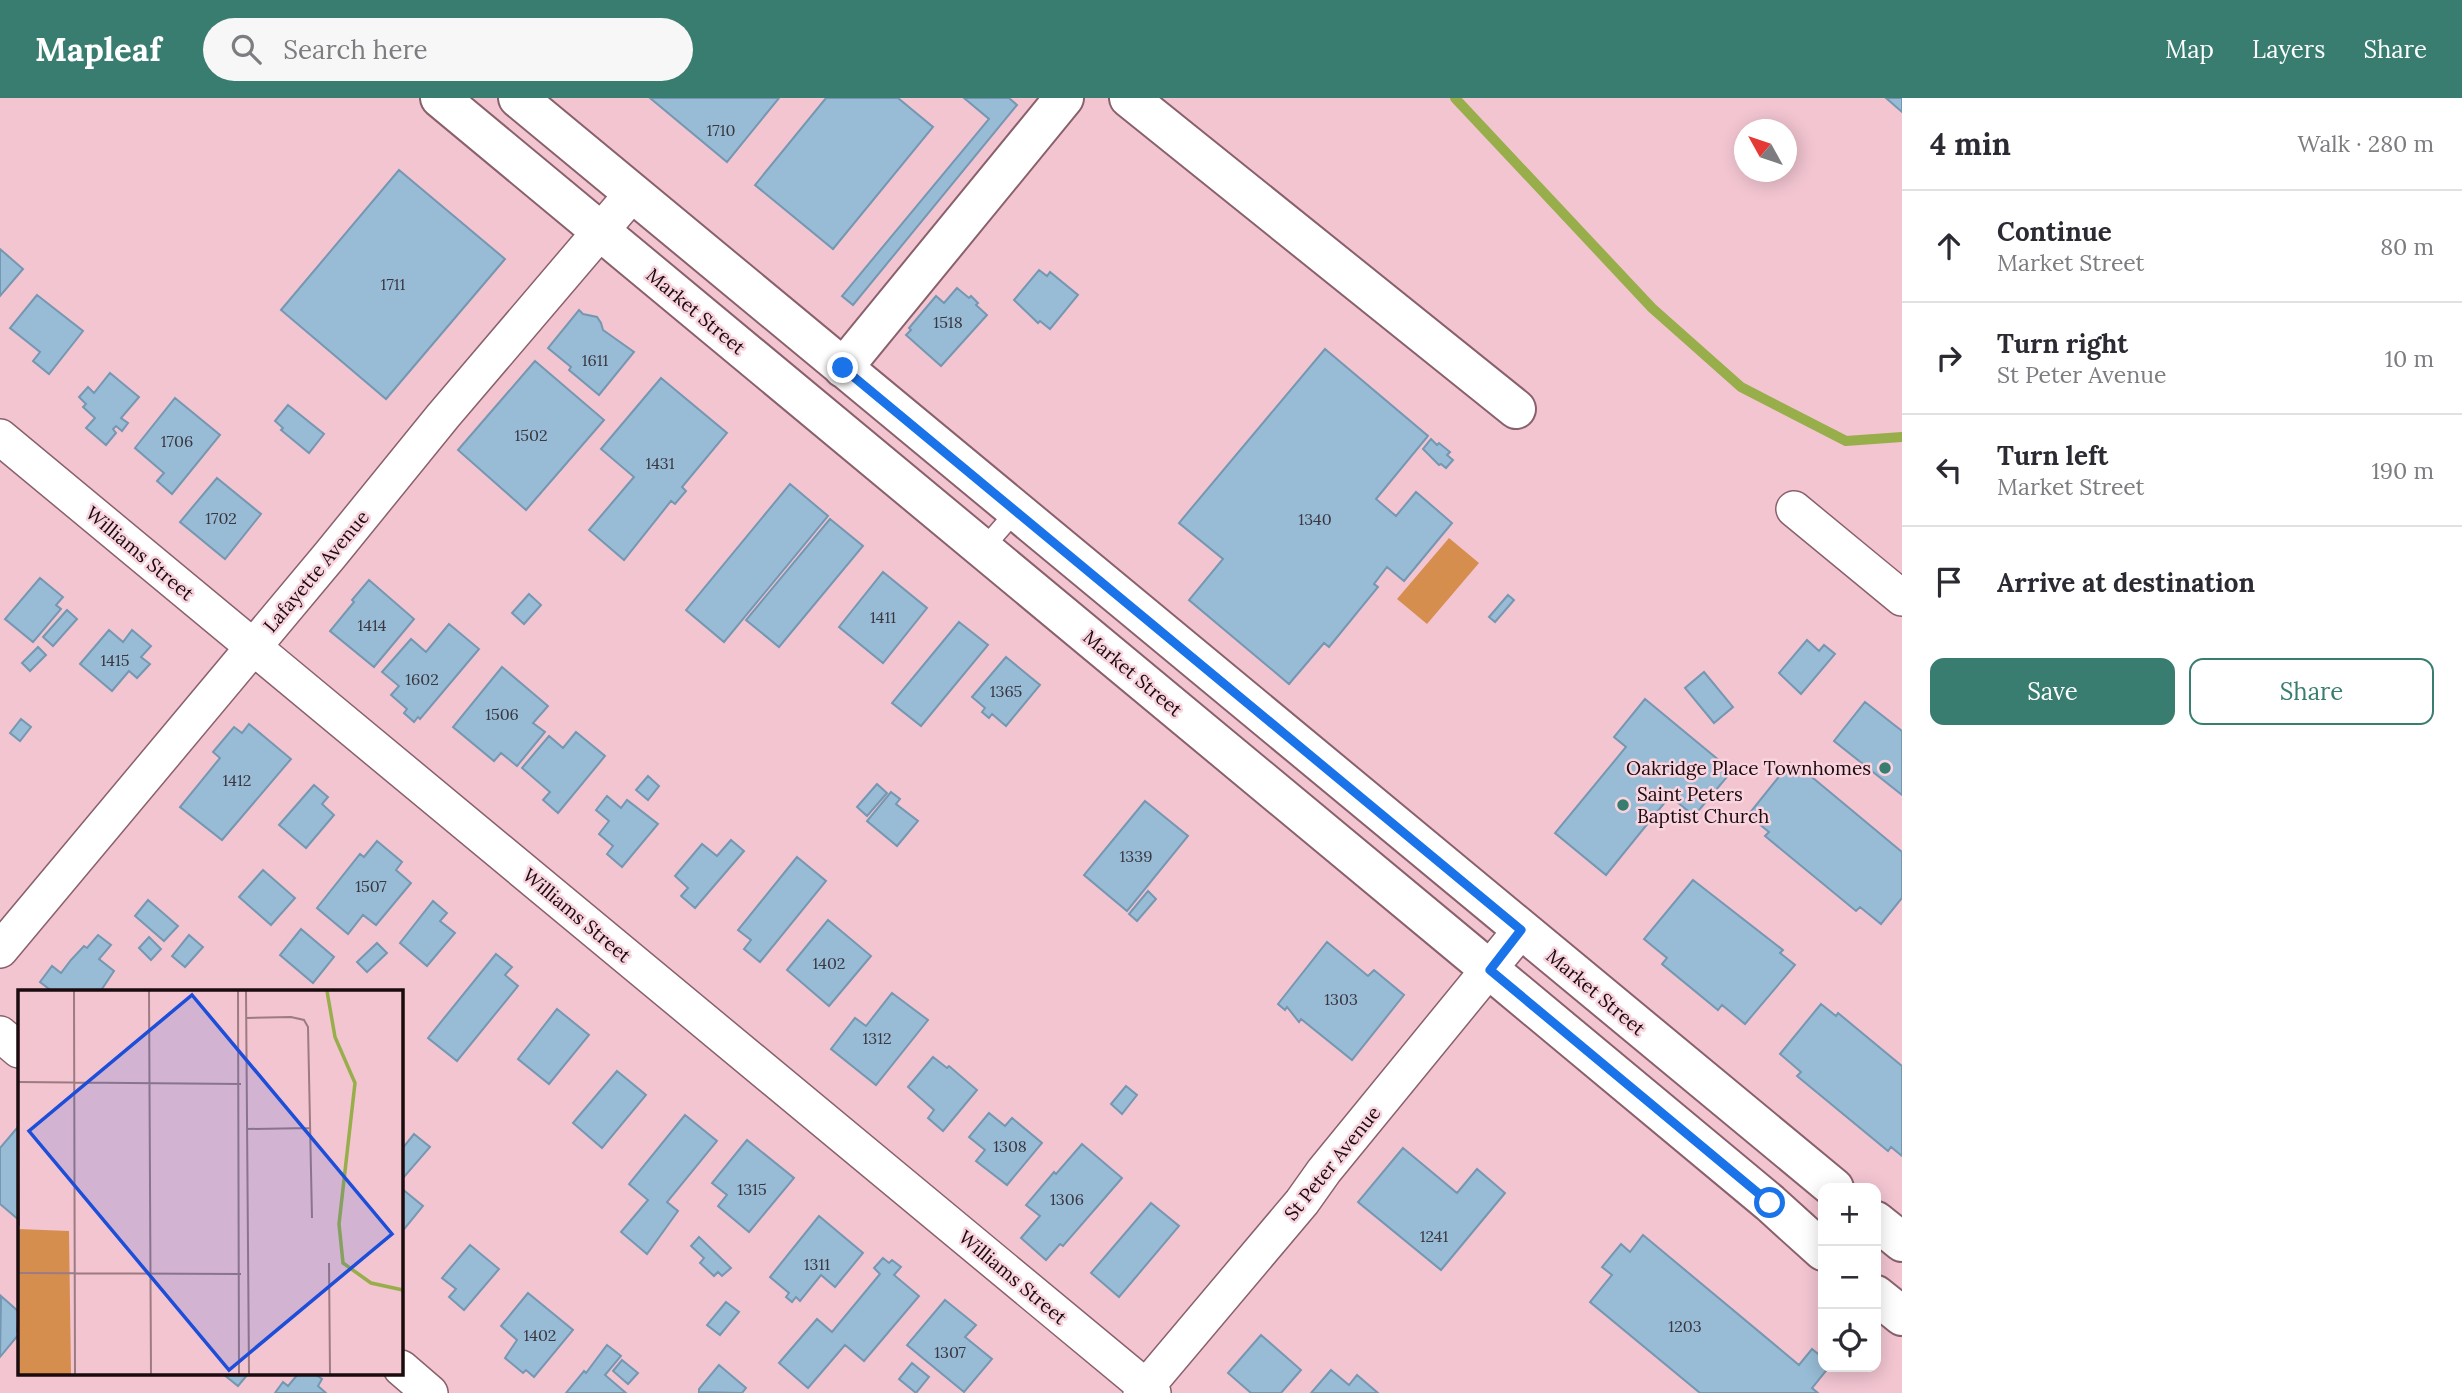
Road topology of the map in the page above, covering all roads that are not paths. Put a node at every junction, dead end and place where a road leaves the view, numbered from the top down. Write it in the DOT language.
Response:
graph roads {
  1 [pos="440,98"];
  2 [pos="518,98"];
  3 [pos="1064,98"];
  4 [pos="1129,98"];
  5 [pos="633,193"];
  6 [pos="601,232"];
  7 [pos="843,368"];
  8 [pos="1516,409"];
  9 [pos="0,437"];
  10 [pos="1794,509"];
  11 [pos="1016,511"];
  12 [pos="983,549"];
  13 [pos="1902,598"];
  14 [pos="253,646"];
  15 [pos="1521,930"];
  16 [pos="0,950"];
  17 [pos="1490,970"];
  18 [pos="0,1034"];
  19 [pos="18,1050"];
  20 [pos="1828,1183"];
  21 [pos="1881,1225"];
  22 [pos="1902,1242"];
  23 [pos="1818,1246"];
  24 [pos="1881,1299"];
  25 [pos="1902,1317"];
  26 [pos="402,1369"];
  27 [pos="1147,1391"];
  28 [pos="430,1393"];
  1 -- 6 [label="street, Market Street"];
  2 -- 5 [label="street, Market Street"];
  3 -- 7 [label="street"];
  4 -- 8 [label="street"];
  5 -- 6 [label="street, Lafayette Avenue"];
  5 -- 7 [label="street, Market Street"];
  6 -- 12 [label="street, Market Street"];
  6 -- 14 [label="street, Lafayette Avenue"];
  7 -- 11 [label="street, Market Street"];
  9 -- 14 [label="street, Williams Street"];
  10 -- 13 [label="street"];
  11 -- 12 [label="lane"];
  11 -- 15 [label="street, Market Street"];
  12 -- 17 [label="street, Market Street"];
  14 -- 16 [label="street, Lafayette Avenue"];
  14 -- 27 [label="street, Williams Street"];
  15 -- 17 [label="street, St Peter Avenue"];
  15 -- 20 [label="street, Market Street"];
  17 -- 23 [label="street, Market Street"];
  17 -- 27 [label="street, St Peter Avenue"];
  18 -- 19 [label="street"];
  21 -- 22 [label="street"];
  24 -- 25 [label="street"];
  26 -- 28 [label="street"];
}
